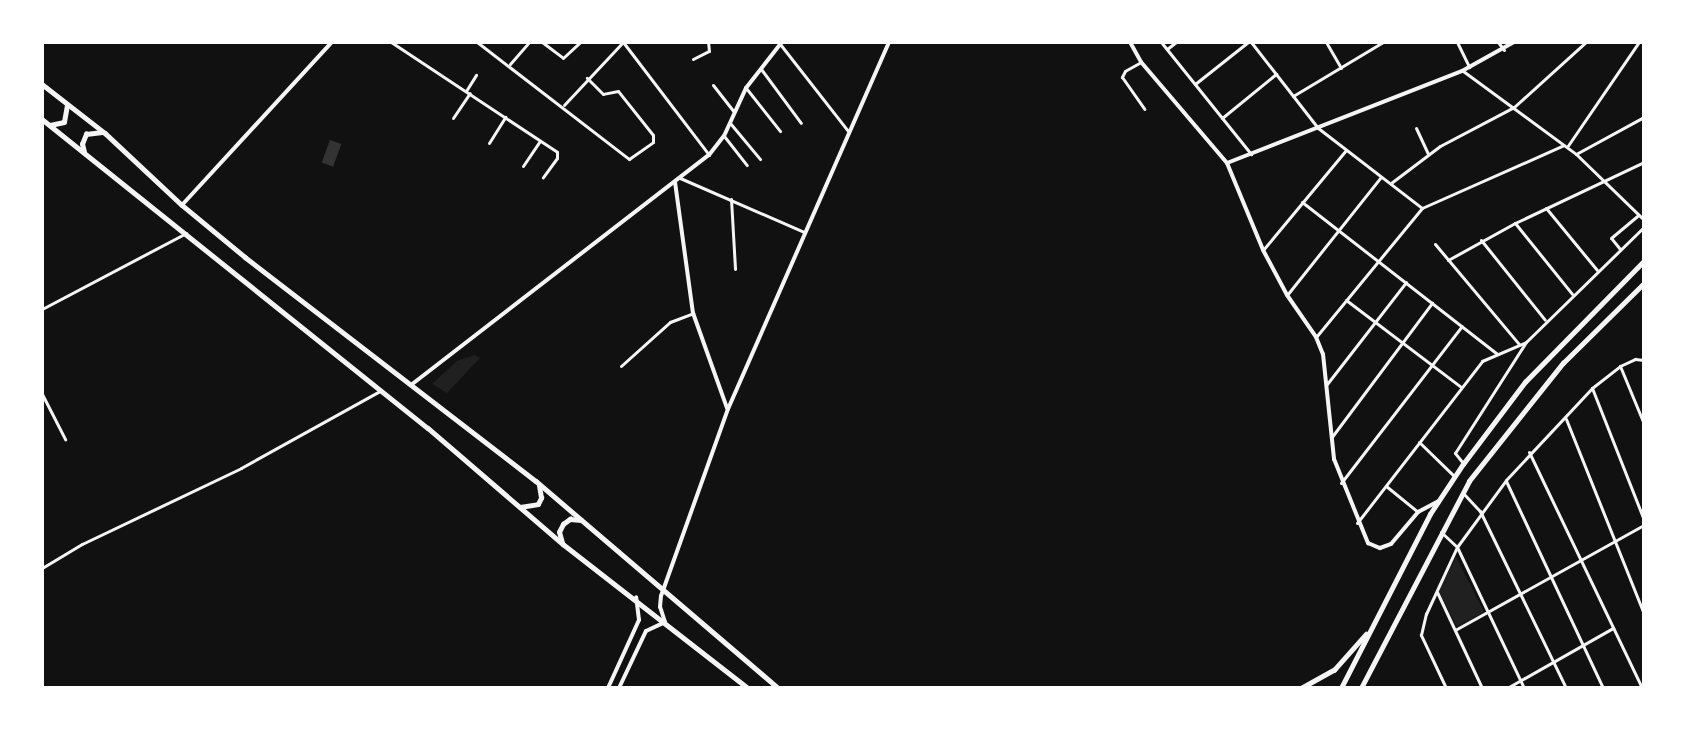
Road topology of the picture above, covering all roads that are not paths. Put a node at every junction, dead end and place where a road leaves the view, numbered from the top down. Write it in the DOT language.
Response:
graph roads {
  1 [pos="332,42"];
  2 [pos="391,42"];
  3 [pos="477,42"];
  4 [pos="529,42"];
  5 [pos="542,42"];
  6 [pos="580,42"];
  7 [pos="622,42"];
  8 [pos="708,42"];
  9 [pos="888,42"];
  10 [pos="1130,42"];
  11 [pos="1161,42"];
  12 [pos="1176,42"];
  13 [pos="1249,42"];
  14 [pos="1326,42"];
  15 [pos="1383,42"];
  16 [pos="1457,42"];
  17 [pos="1498,42"];
  18 [pos="1514,42"];
  19 [pos="1586,42"];
  20 [pos="1639,42"];
  21 [pos="781,43"];
  22 [pos="1167,49"];
  23 [pos="1504,50"];
  24 [pos="693,59"];
  25 [pos="1141,62"];
  26 [pos="510,64"];
  27 [pos="1341,68"];
  28 [pos="1469,68"];
  29 [pos="761,69"];
  30 [pos="1462,70"];
  31 [pos="476,75"];
  32 [pos="1276,75"];
  33 [pos="587,78"];
  34 [pos="42,84"];
  35 [pos="1195,84"];
  36 [pos="713,85"];
  37 [pos="746,88"];
  38 [pos="468,92"];
  39 [pos="1293,96"];
  40 [pos="66,102"];
  41 [pos="564,105"];
  42 [pos="1514,107"];
  43 [pos="1144,109"];
  44 [pos="733,111"];
  45 [pos="505,117"];
  46 [pos="1644,117"];
  47 [pos="453,118"];
  48 [pos="1222,118"];
  49 [pos="43,120"];
  50 [pos="729,122"];
  51 [pos="801,123"];
  52 [pos="1318,128"];
  53 [pos="1416,128"];
  54 [pos="780,131"];
  55 [pos="848,131"];
  56 [pos="105,133"];
  57 [pos="724,136"];
  58 [pos="540,141"];
  59 [pos="489,143"];
  60 [pos="1565,146"];
  61 [pos="1347,149"];
  62 [pos="1251,154"];
  63 [pos="1428,154"];
  64 [pos="1576,154"];
  65 [pos="709,155"];
  66 [pos="87,157"];
  67 [pos="760,159"];
  68 [pos="1644,162"];
  69 [pos="1227,164"];
  70 [pos="747,165"];
  71 [pos="524,166"];
  72 [pos="1381,176"];
  73 [pos="543,177"];
  74 [pos="680,178"];
  75 [pos="1604,180"];
  76 [pos="675,182"];
  77 [pos="1390,183"];
  78 [pos="731,199"];
  79 [pos="1302,202"];
  80 [pos="182,205"];
  81 [pos="1422,208"];
  82 [pos="1546,208"];
  83 [pos="1638,215"];
  84 [pos="1644,220"];
  85 [pos="1515,223"];
  86 [pos="1644,227"];
  87 [pos="1338,230"];
  88 [pos="804,232"];
  89 [pos="186,234"];
  90 [pos="1481,240"];
  91 [pos="1435,244"];
  92 [pos="1620,249"];
  93 [pos="1263,250"];
  94 [pos="1448,260"];
  95 [pos="1378,261"];
  96 [pos="1644,261"];
  97 [pos="735,269"];
  98 [pos="1597,270"];
  99 [pos="1406,282"];
  100 [pos="1644,283"];
  101 [pos="1572,294"];
  102 [pos="1287,295"];
  103 [pos="1346,300"];
  104 [pos="1432,303"];
  105 [pos="42,309"];
  106 [pos="693,313"];
  107 [pos="1545,320"];
  108 [pos="1374,321"];
  109 [pos="1462,326"];
  110 [pos="1316,337"];
  111 [pos="1526,342"];
  112 [pos="1402,343"];
  113 [pos="1519,345"];
  114 [pos="1497,354"];
  115 [pos="1644,360"];
  116 [pos="1432,365"];
  117 [pos="621,366"];
  118 [pos="1620,366"];
  119 [pos="1327,384"];
  120 [pos="410,386"];
  121 [pos="1461,387"];
  122 [pos="1592,388"];
  123 [pos="380,391"];
  124 [pos="42,394"];
  125 [pos="43,400"];
  126 [pos="728,409"];
  127 [pos="1566,419"];
  128 [pos="1644,424"];
  129 [pos="65,439"];
  130 [pos="1330,439"];
  131 [pos="1419,442"];
  132 [pos="1529,452"];
  133 [pos="1463,464"];
  134 [pos="1455,477"];
  135 [pos="1506,480"];
  136 [pos="536,481"];
  137 [pos="1341,483"];
  138 [pos="1386,486"];
  139 [pos="1463,493"];
  140 [pos="1439,501"];
  141 [pos="513,503"];
  142 [pos="1480,511"];
  143 [pos="1418,512"];
  144 [pos="1644,520"];
  145 [pos="583,522"];
  146 [pos="1357,523"];
  147 [pos="1644,525"];
  148 [pos="1441,532"];
  149 [pos="1615,542"];
  150 [pos="563,544"];
  151 [pos="1457,547"];
  152 [pos="1581,560"];
  153 [pos="42,568"];
  154 [pos="1551,577"];
  155 [pos="1437,591"];
  156 [pos="662,592"];
  157 [pos="1521,593"];
  158 [pos="636,597"];
  159 [pos="1488,612"];
  160 [pos="1644,614"];
  161 [pos="665,622"];
  162 [pos="1613,628"];
  163 [pos="1370,629"];
  164 [pos="1455,630"];
  165 [pos="1583,645"];
  166 [pos="1553,662"];
  167 [pos="1520,681"];
  168 [pos="608,688"];
  169 [pos="620,688"];
  170 [pos="748,688"];
  171 [pos="778,688"];
  172 [pos="1300,688"];
  173 [pos="1341,688"];
  174 [pos="1361,688"];
  175 [pos="1446,688"];
  176 [pos="1482,688"];
  177 [pos="1507,688"];
  178 [pos="1524,688"];
  179 [pos="1566,688"];
  180 [pos="1604,688"];
  181 [pos="1642,688"];
  1 -- 80 [label="street"];
  2 -- 38 [label="street"];
  3 -- 26 [label="street"];
  4 -- 26 [label="street"];
  5 -- 6 [label="street"];
  7 -- 33 [label="street"];
  7 -- 65 [label="street"];
  8 -- 24 [label="street"];
  9 -- 55 [label="street"];
  10 -- 25 [label="street"];
  11 -- 22 [label="street"];
  12 -- 22 [label="street"];
  13 -- 32 [label="street"];
  13 -- 35 [label="street"];
  14 -- 27 [label="street"];
  15 -- 27 [label="street"];
  16 -- 28 [label="street"];
  17 -- 23 [label="street"];
  18 -- 23 [label="street"];
  19 -- 42 [label="street"];
  20 -- 60 [label="street"];
  21 -- 29 [label="street"];
  21 -- 55 [label="street"];
  22 -- 35 [label="street"];
  23 -- 28 [label="street"];
  25 -- 43 [label="street"];
  25 -- 69 [label="street"];
  26 -- 41 [label="street"];
  27 -- 39 [label="street"];
  28 -- 30 [label="street"];
  29 -- 37 [label="street"];
  29 -- 51 [label="street"];
  30 -- 42 [label="street"];
  30 -- 52 [label="street"];
  31 -- 38 [label="street"];
  32 -- 39 [label="street"];
  32 -- 48 [label="street"];
  33 -- 41 [label="street"];
  33 -- 41 [label="street"];
  34 -- 40 [label="highway"];
  35 -- 48 [label="street"];
  36 -- 44 [label="street"];
  37 -- 44 [label="street"];
  37 -- 54 [label="street"];
  38 -- 45 [label="street"];
  38 -- 47 [label="street"];
  39 -- 52 [label="street"];
  40 -- 49 [label="highway"];
  40 -- 56 [label="highway"];
  42 -- 60 [label="street"];
  42 -- 63 [label="street"];
  44 -- 50 [label="street"];
  45 -- 58 [label="street"];
  45 -- 59 [label="street"];
  46 -- 64 [label="street"];
  48 -- 62 [label="street"];
  49 -- 66 [label="highway"];
  50 -- 57 [label="street"];
  50 -- 67 [label="street"];
  52 -- 61 [label="street"];
  52 -- 62 [label="street"];
  53 -- 63 [label="street"];
  55 -- 88 [label="street"];
  56 -- 66 [label="highway"];
  56 -- 80 [label="highway"];
  57 -- 65 [label="street"];
  57 -- 70 [label="street"];
  58 -- 71 [label="street"];
  58 -- 73 [label="street"];
  60 -- 64 [label="street"];
  60 -- 81 [label="street"];
  61 -- 72 [label="street"];
  61 -- 79 [label="street"];
  62 -- 69 [label="street"];
  63 -- 77 [label="street"];
  64 -- 75 [label="street"];
  65 -- 74 [label="street"];
  66 -- 89 [label="highway"];
  68 -- 75 [label="street"];
  69 -- 93 [label="street"];
  72 -- 77 [label="street"];
  72 -- 87 [label="street"];
  74 -- 76 [label="street"];
  74 -- 78 [label="street"];
  75 -- 82 [label="street"];
  75 -- 83 [label="street"];
  76 -- 106 [label="street"];
  76 -- 120 [label="street"];
  77 -- 81 [label="street"];
  78 -- 88 [label="street"];
  78 -- 97 [label="street"];
  79 -- 87 [label="street"];
  79 -- 93 [label="street"];
  80 -- 120 [label="highway"];
  81 -- 95 [label="street"];
  82 -- 85 [label="street"];
  82 -- 98 [label="street"];
  83 -- 84 [label="street"];
  83 -- 92 [label="street"];
  85 -- 90 [label="street"];
  85 -- 101 [label="street"];
  86 -- 92 [label="street"];
  87 -- 95 [label="street"];
  87 -- 102 [label="street"];
  88 -- 126 [label="street"];
  89 -- 105 [label="street"];
  89 -- 123 [label="highway"];
  90 -- 94 [label="street"];
  90 -- 107 [label="street"];
  91 -- 94 [label="street"];
  92 -- 98 [label="street"];
  93 -- 102 [label="street"];
  94 -- 113 [label="street"];
  95 -- 99 [label="street"];
  95 -- 103 [label="street"];
  96 -- 133 [label="highway"];
  98 -- 101 [label="street"];
  99 -- 104 [label="street"];
  99 -- 108 [label="street"];
  100 -- 139 [label="highway"];
  101 -- 107 [label="street"];
  102 -- 110 [label="street"];
  103 -- 108 [label="street"];
  103 -- 110 [label="street"];
  104 -- 109 [label="street"];
  104 -- 112 [label="street"];
  106 -- 117 [label="street"];
  106 -- 126 [label="street"];
  107 -- 111 [label="street"];
  108 -- 112 [label="street"];
  108 -- 119 [label="street"];
  109 -- 114 [label="street"];
  109 -- 116 [label="street"];
  110 -- 119 [label="street"];
  111 -- 113 [label="street"];
  111 -- 133 [label="street"];
  112 -- 116 [label="street"];
  112 -- 130 [label="street"];
  113 -- 114 [label="street"];
  114 -- 121 [label="street"];
  115 -- 118 [label="street"];
  116 -- 121 [label="street"];
  116 -- 137 [label="street"];
  118 -- 122 [label="street"];
  118 -- 128 [label="street"];
  119 -- 130 [label="street"];
  120 -- 136 [label="highway"];
  121 -- 131 [label="street"];
  122 -- 127 [label="street"];
  122 -- 144 [label="street"];
  123 -- 141 [label="highway"];
  123 -- 153 [label="street"];
  124 -- 125 [label="street"];
  125 -- 129 [label="street"];
  126 -- 156 [label="street"];
  127 -- 132 [label="street"];
  127 -- 149 [label="street"];
  130 -- 137 [label="street"];
  131 -- 134 [label="street"];
  131 -- 138 [label="street"];
  132 -- 135 [label="street"];
  132 -- 152 [label="street"];
  133 -- 134 [label="highway"];
  134 -- 140 [label="highway"];
  135 -- 142 [label="street"];
  135 -- 154 [label="street"];
  136 -- 141 [label="highway"];
  136 -- 145 [label="highway"];
  137 -- 146 [label="street"];
  138 -- 143 [label="street"];
  138 -- 146 [label="street"];
  139 -- 142 [label="street"];
  139 -- 148 [label="highway"];
  140 -- 143 [label="street"];
  140 -- 163 [label="highway"];
  141 -- 150 [label="highway"];
  142 -- 151 [label="street"];
  142 -- 157 [label="street"];
  143 -- 146 [label="street"];
  145 -- 150 [label="highway"];
  145 -- 156 [label="highway"];
  147 -- 149 [label="street"];
  148 -- 151 [label="street"];
  148 -- 174 [label="highway"];
  149 -- 152 [label="street"];
  149 -- 160 [label="street"];
  150 -- 158 [label="highway"];
  151 -- 155 [label="street"];
  151 -- 159 [label="street"];
  152 -- 154 [label="street"];
  152 -- 162 [label="street"];
  154 -- 157 [label="street"];
  154 -- 165 [label="street"];
  155 -- 164 [label="street"];
  155 -- 175 [label="street"];
  156 -- 161 [label="street"];
  156 -- 171 [label="highway"];
  157 -- 159 [label="street"];
  157 -- 166 [label="street"];
  158 -- 161 [label="highway"];
  158 -- 168 [label="street"];
  159 -- 164 [label="street"];
  159 -- 167 [label="street"];
  161 -- 169 [label="street"];
  161 -- 170 [label="highway"];
  162 -- 165 [label="street"];
  162 -- 181 [label="street"];
  163 -- 172 [label="highway"];
  163 -- 173 [label="highway"];
  164 -- 176 [label="street"];
  165 -- 166 [label="street"];
  165 -- 180 [label="street"];
  166 -- 167 [label="street"];
  166 -- 179 [label="street"];
  167 -- 177 [label="street"];
  167 -- 178 [label="street"];
}
